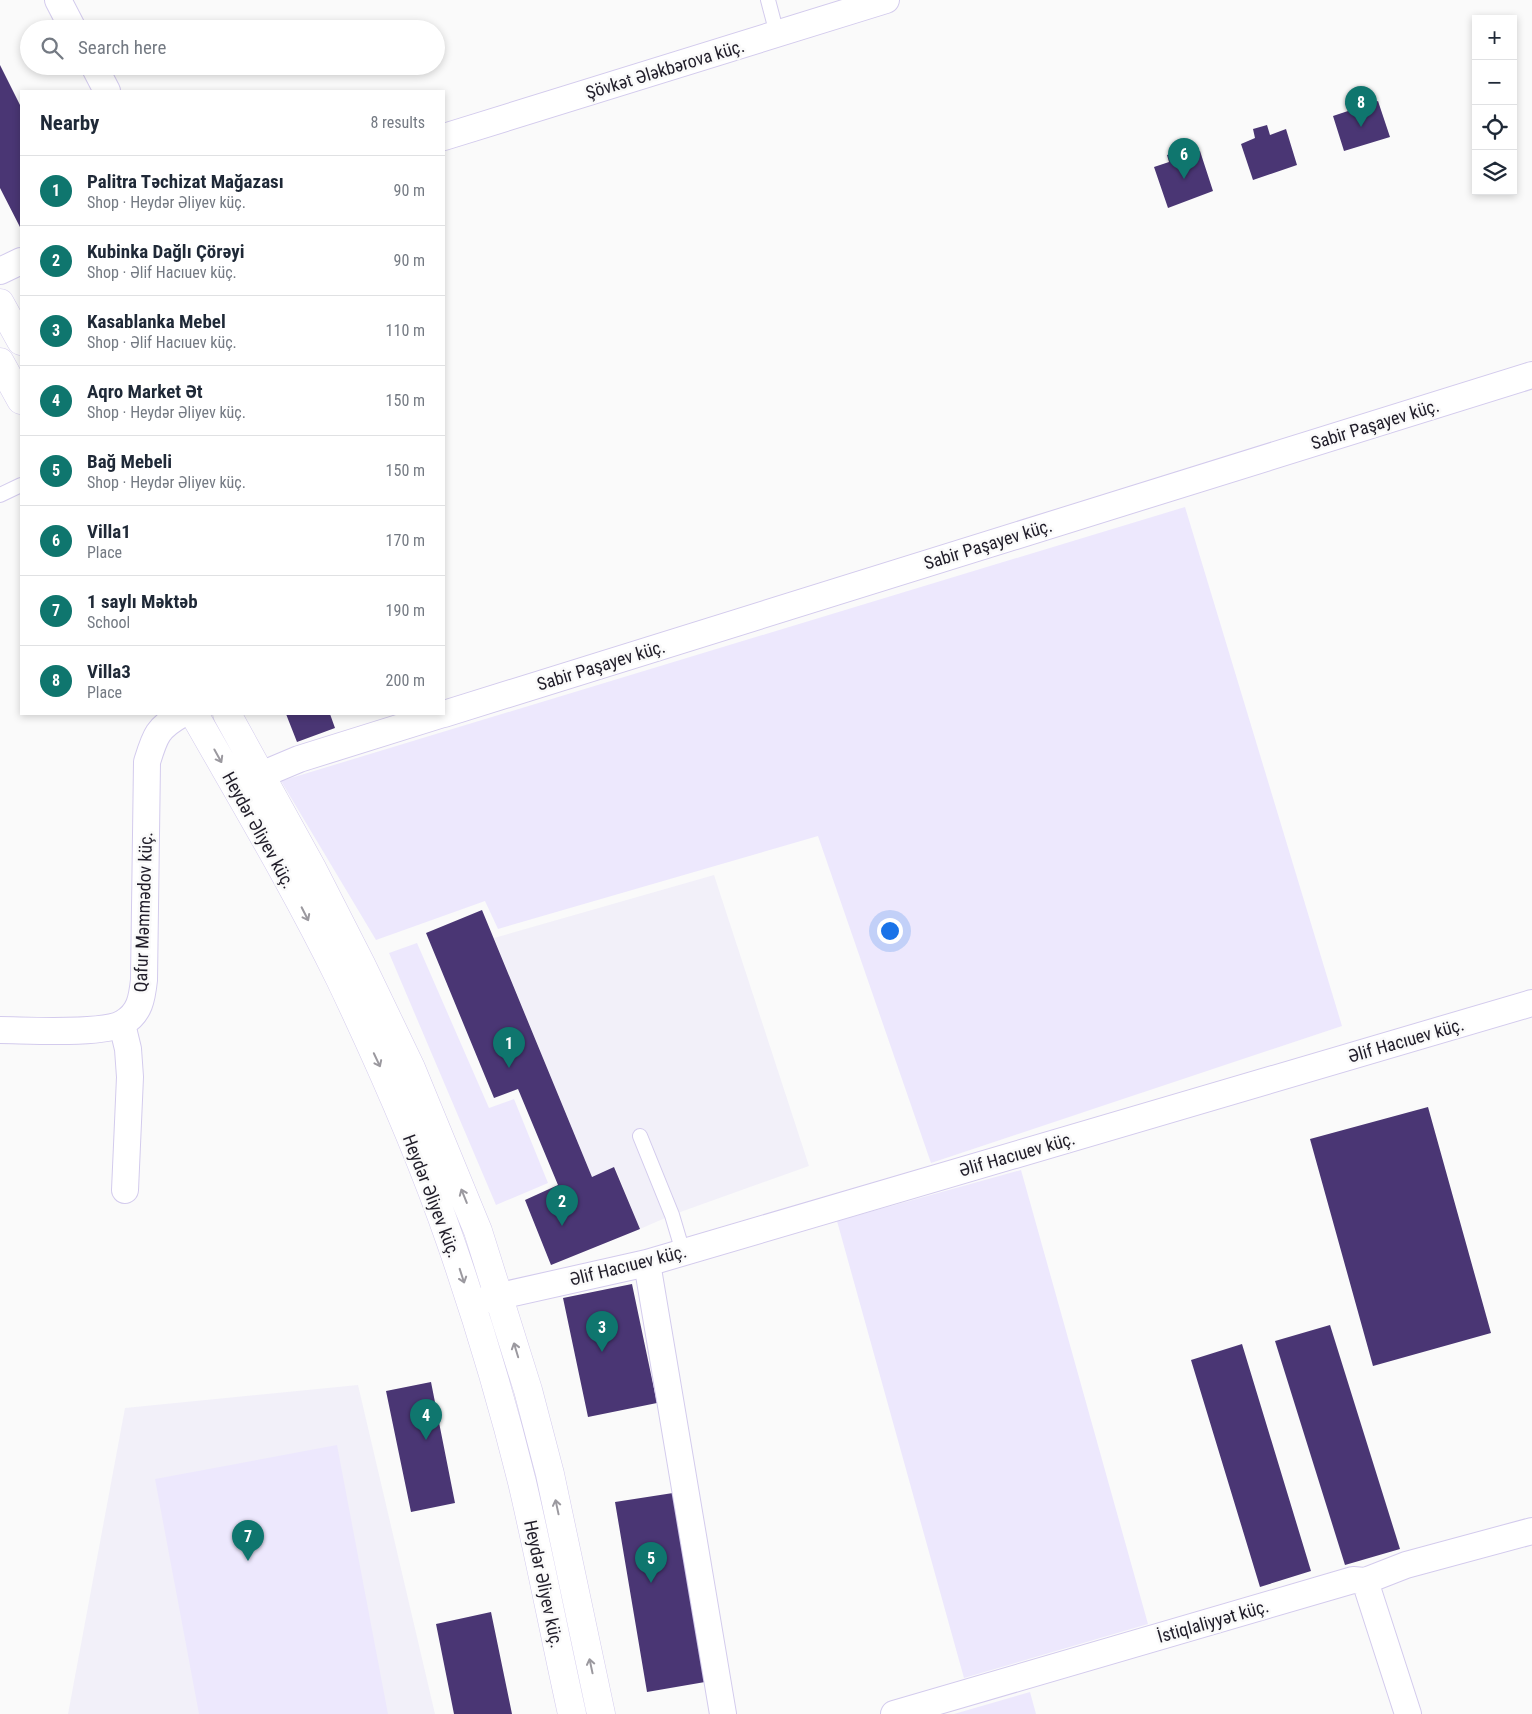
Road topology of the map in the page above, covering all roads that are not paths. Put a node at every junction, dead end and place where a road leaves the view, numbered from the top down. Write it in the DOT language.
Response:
graph roads {
  1 [pos="58,0"];
  2 [pos="768,0"];
  3 [pos="886,0"];
  4 [pos="68,20"];
  5 [pos="778,34"];
  6 [pos="99,75"];
  7 [pos="106,90"];
  8 [pos="445,137"];
  9 [pos="20,261"];
  10 [pos="0,271"];
  11 [pos="0,303"];
  12 [pos="20,339"];
  13 [pos="0,362"];
  14 [pos="1532,375"];
  15 [pos="20,398"];
  16 [pos="20,485"];
  17 [pos="0,495"];
  18 [pos="445,713"];
  19 [pos="180,715"];
  20 [pos="195,715"];
  21 [pos="228,715"];
  22 [pos="440,715"];
  23 [pos="261,775"];
  24 [pos="1532,1003"];
  25 [pos="122,1024"];
  26 [pos="0,1030"];
  27 [pos="640,1136"];
  28 [pos="125,1190"];
  29 [pos="683,1252"];
  30 [pos="647,1262"];
  31 [pos="500,1296"];
  32 [pos="471,1304"];
  33 [pos="1532,1530"];
  34 [pos="1365,1581"];
  35 [pos="572,1714"];
  36 [pos="601,1714"];
  37 [pos="723,1714"];
  38 [pos="894,1714"];
  39 [pos="1408,1714"];
  1 -- 4 [label="street"];
  2 -- 5 [label="lane"];
  3 -- 5 [label="street, Şövkət Ələkbərova küç."];
  5 -- 8 [label="street, Şövkət Ələkbərova küç."];
  6 -- 7 [label="street"];
  9 -- 10 [label="street"];
  11 -- 12 [label="main road"];
  13 -- 15 [label="main road"];
  14 -- 18 [label="street, Sabir Paşayev küç."];
  16 -- 17 [label="lane"];
  19 -- 25 [label="street, Qafur Məmmədov küç."];
  20 -- 32 [label="main road, Heydər Əliyev küç., one-way"];
  21 -- 23 [label="main road, Heydər Əliyev küç."];
  22 -- 23 [label="street, Sabir Paşayev küç."];
  31 -- 23 [label="main road, Heydər Əliyev küç., one-way"];
  24 -- 29 [label="street, Əlif Hacıuev küç."];
  25 -- 26 [label="street"];
  25 -- 28 [label="street"];
  27 -- 29 [label="lane"];
  29 -- 30 [label="street, Əlif Hacıuev küç."];
  30 -- 31 [label="street, Əlif Hacıuev küç."];
  30 -- 37 [label="street"];
  31 -- 32 [label="street, Əlif Hacıuev küç."];
  36 -- 31 [label="main road, Heydər Əliyev küç., one-way"];
  32 -- 35 [label="main road, Heydər Əliyev küç."];
  33 -- 34 [label="street, İstiqlaliyyət küç."];
  34 -- 38 [label="street, İstiqlaliyyət küç."];
  34 -- 39 [label="street"];
}
